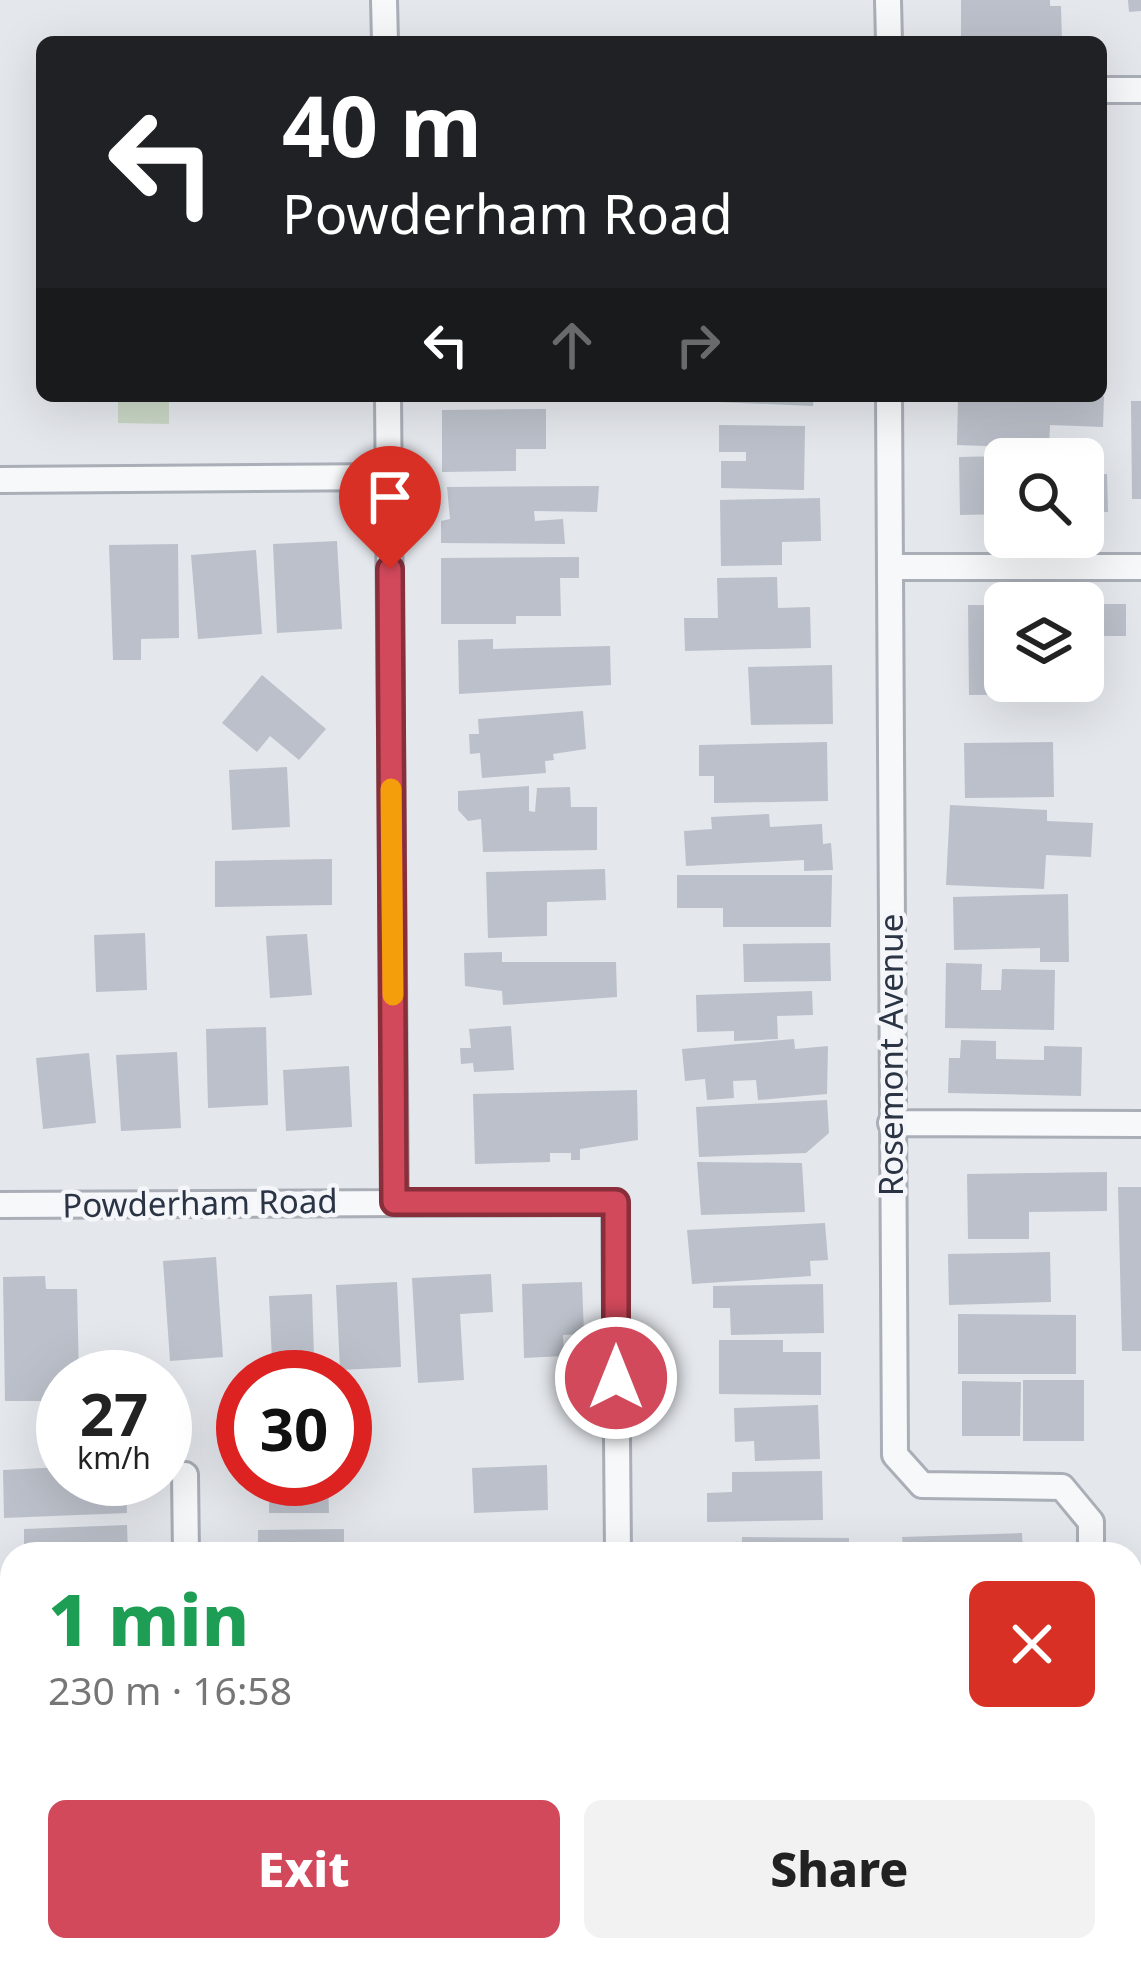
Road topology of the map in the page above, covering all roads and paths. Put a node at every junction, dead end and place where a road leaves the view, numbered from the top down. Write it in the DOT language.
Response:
graph roads {
  1 [pos="384,0"];
  2 [pos="888,0"];
  3 [pos="385,36"];
  4 [pos="889,36"];
  5 [pos="1107,90"];
  6 [pos="1141,90"];
  7 [pos="388,402"];
  8 [pos="889,402"];
  9 [pos="389,477"];
  10 [pos="0,480"];
  11 [pos="890,567"];
  12 [pos="1141,567"];
  13 [pos="891,1124"];
  14 [pos="1141,1124"];
  15 [pos="394,1202"];
  16 [pos="0,1205"];
  17 [pos="185,1506"];
  18 [pos="186,1542"];
  19 [pos="618,1542"];
  20 [pos="1091,1542"];
  1 -- 3 [label="street"];
  2 -- 4 [label="street"];
  5 -- 6 [label="street"];
  7 -- 9 [label="street"];
  8 -- 11 [label="street, Rosemont Avenue"];
  9 -- 10 [label="street"];
  9 -- 15 [label="street"];
  11 -- 12 [label="street"];
  11 -- 13 [label="street, Rosemont Avenue"];
  13 -- 14 [label="street"];
  13 -- 20 [label="street, Rosemont Avenue"];
  15 -- 16 [label="street, Powderham Road"];
  15 -- 19 [label="street, Powderham Road"];
  17 -- 18 [label="street"];
}
